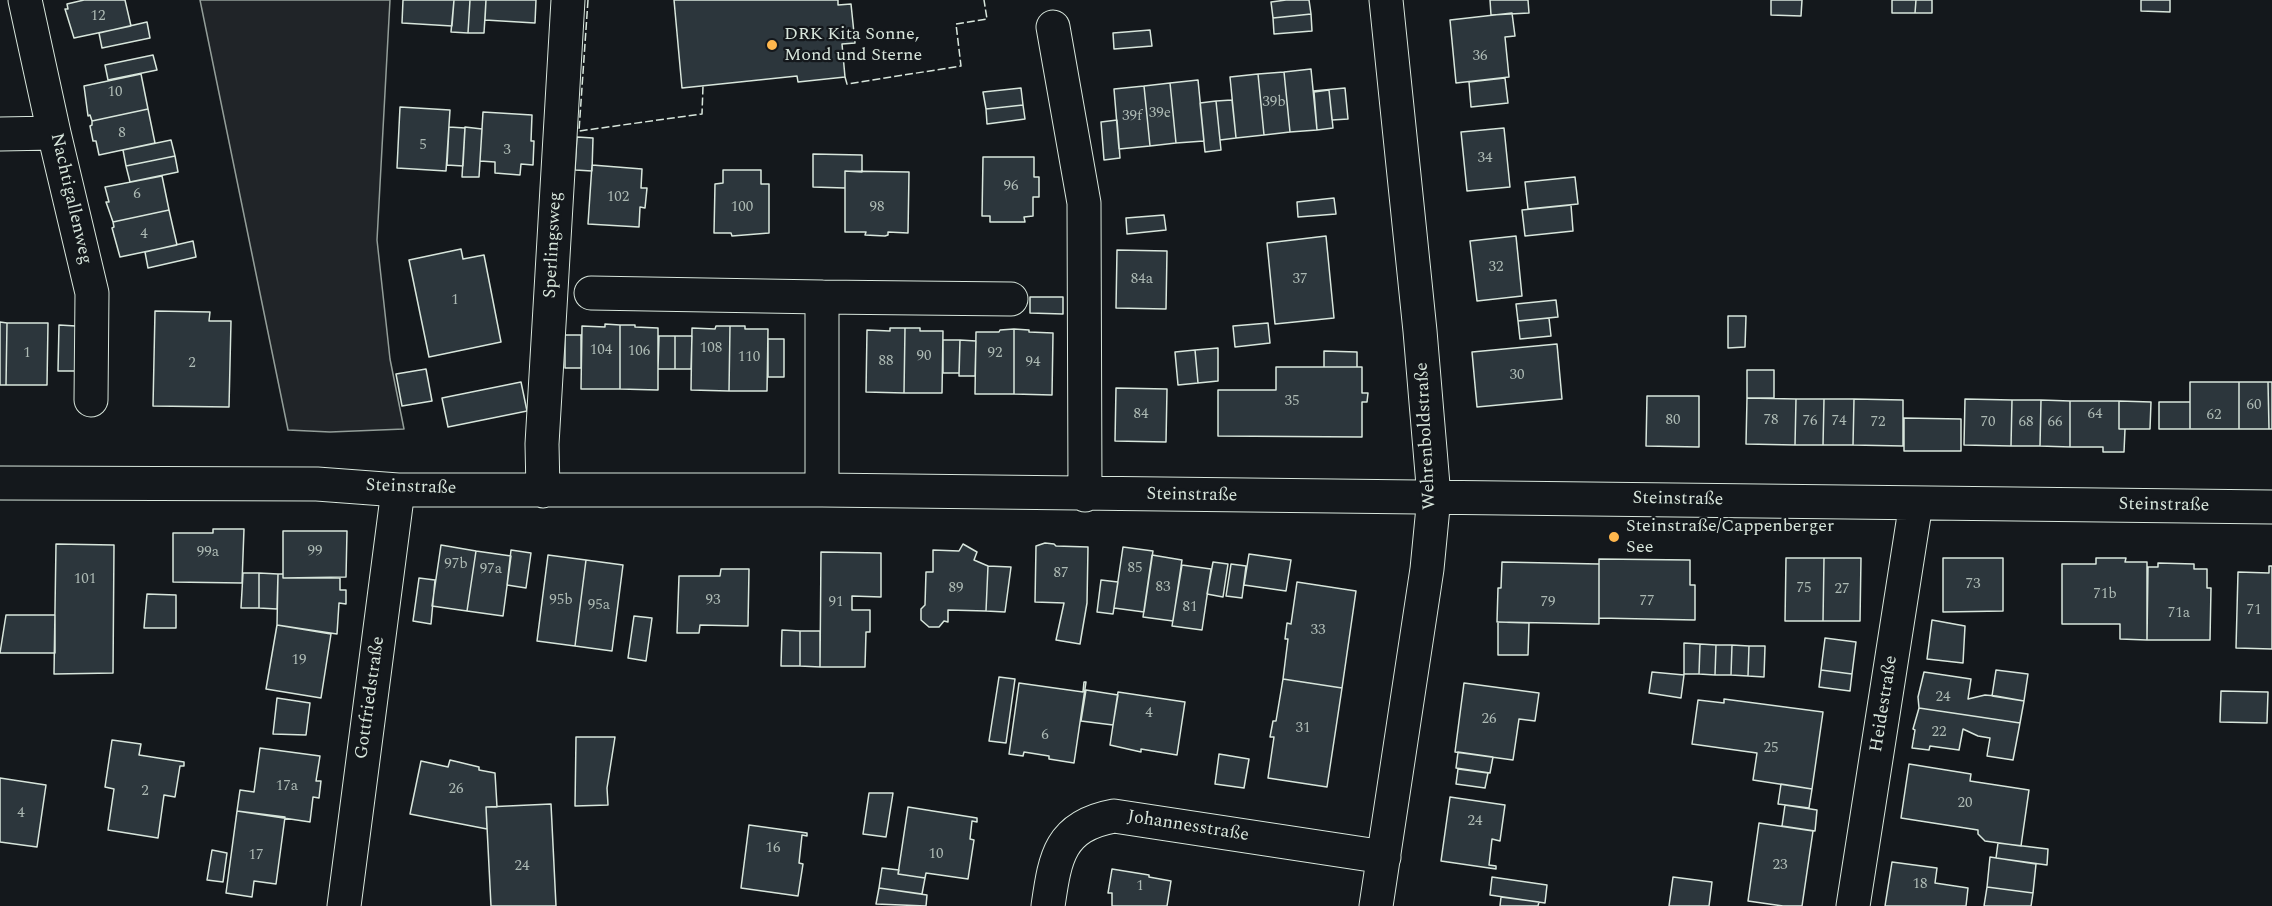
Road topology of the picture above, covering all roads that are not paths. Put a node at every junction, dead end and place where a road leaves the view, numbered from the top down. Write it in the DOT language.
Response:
graph roads {
  1 [pos="25,0"];
  2 [pos="568,0"];
  3 [pos="1386,0"];
  4 [pos="1053,27"];
  5 [pos="54,133"];
  6 [pos="0,134"];
  7 [pos="591,293"];
  8 [pos="822,297"];
  9 [pos="1011,299"];
  10 [pos="91,400"];
  11 [pos="0,483"];
  12 [pos="398,490"];
  13 [pos="543,490"];
  14 [pos="822,490"];
  15 [pos="1085,495"];
  16 [pos="1434,497"];
  17 [pos="1916,503"];
  18 [pos="2272,507"];
  19 [pos="1384,857"];
  20 [pos="344,906"];
  21 [pos="1048,906"];
  22 [pos="1376,906"];
  23 [pos="1853,906"];
  1 -- 5 [label="street, Nachtigallenweg"];
  2 -- 13 [label="street, Sperlingsweg"];
  3 -- 16 [label="street, Wehrenboldstraße"];
  4 -- 15 [label="street"];
  5 -- 6 [label="street"];
  5 -- 10 [label="street, Nachtigallenweg"];
  7 -- 8 [label="street"];
  8 -- 9 [label="street"];
  8 -- 14 [label="street"];
  11 -- 12 [label="street, Steinstraße"];
  12 -- 13 [label="street, Steinstraße"];
  12 -- 20 [label="street, Gottfriedstraße"];
  13 -- 14 [label="street, Steinstraße"];
  14 -- 15 [label="street, Steinstraße"];
  15 -- 16 [label="street, Steinstraße"];
  16 -- 17 [label="street, Steinstraße"];
  16 -- 19 [label="street, Wehrenboldstraße"];
  17 -- 18 [label="street, Steinstraße"];
  17 -- 23 [label="street, Heidestraße"];
  19 -- 21 [label="street, Johannesstraße"];
  19 -- 22 [label="street, Wehrenboldstraße"];
}
